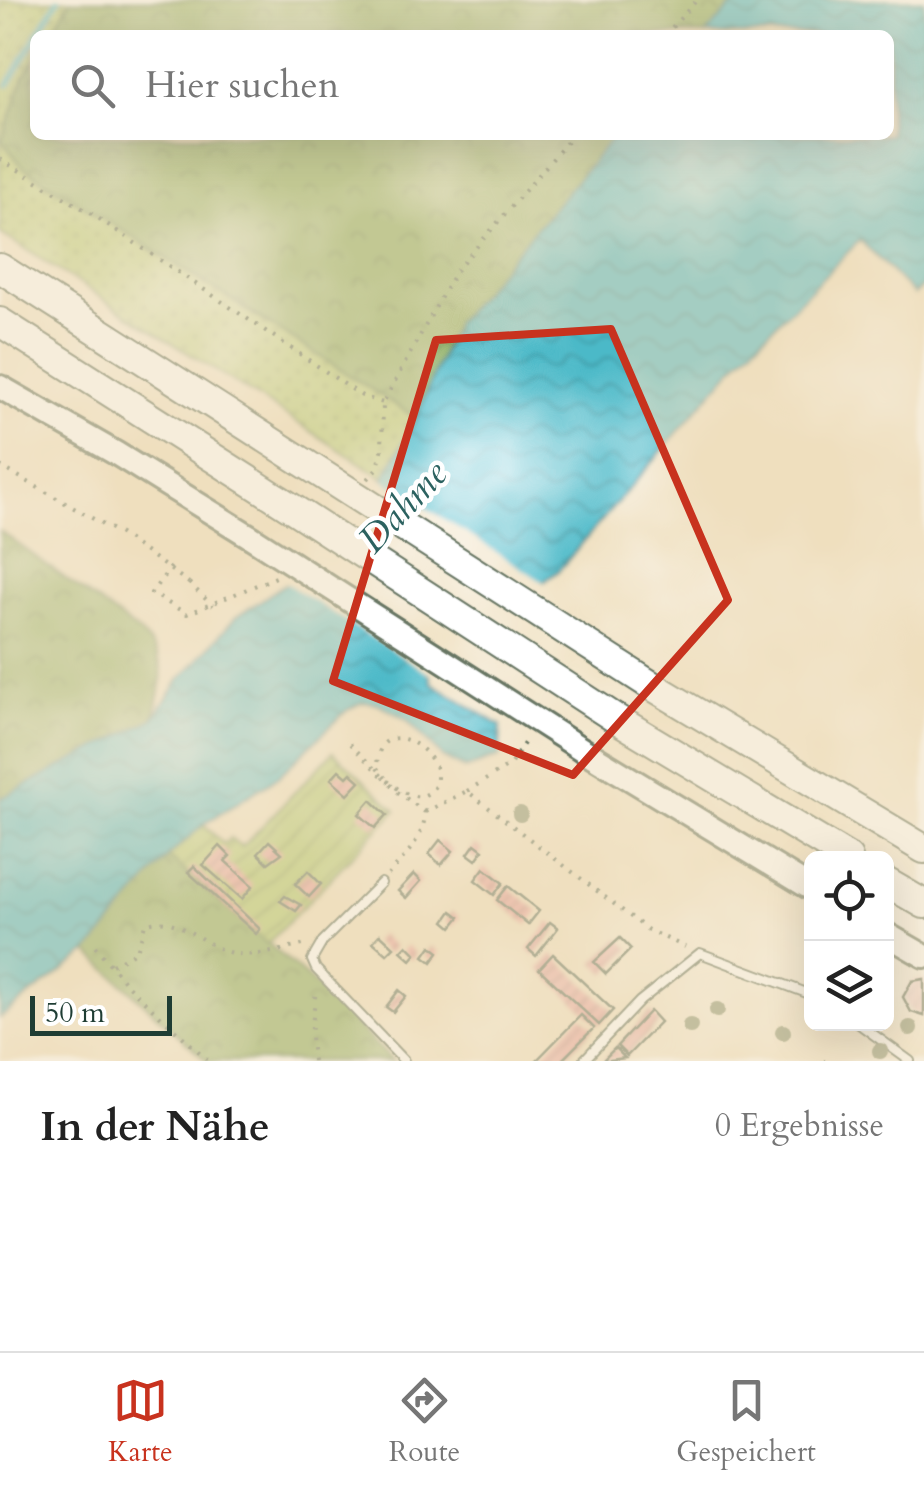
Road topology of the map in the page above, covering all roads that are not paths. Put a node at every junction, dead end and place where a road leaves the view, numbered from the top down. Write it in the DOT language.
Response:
graph roads {
  1 [pos="0,268"];
  2 [pos="0,322"];
  3 [pos="0,388"];
  4 [pos="924,849"];
  5 [pos="836,851"];
  6 [pos="380,884"];
  7 [pos="804,884"];
  8 [pos="894,887"];
  9 [pos="924,904"];
  10 [pos="894,939"];
  11 [pos="924,956"];
  12 [pos="804,992"];
  13 [pos="869,1031"];
  14 [pos="404,1061"];
  15 [pos="583,1061"];
  16 [pos="910,1061"];
  1 -- 4 [label="highway, bridge"];
  2 -- 5 [label="highway, bridge"];
  3 -- 7 [label="main road, bridge"];
  6 -- 14 [label="lane"];
  8 -- 9 [label="highway"];
  10 -- 11 [label="main road"];
  12 -- 15 [label="lane"];
  13 -- 16 [label="lane"];
}
